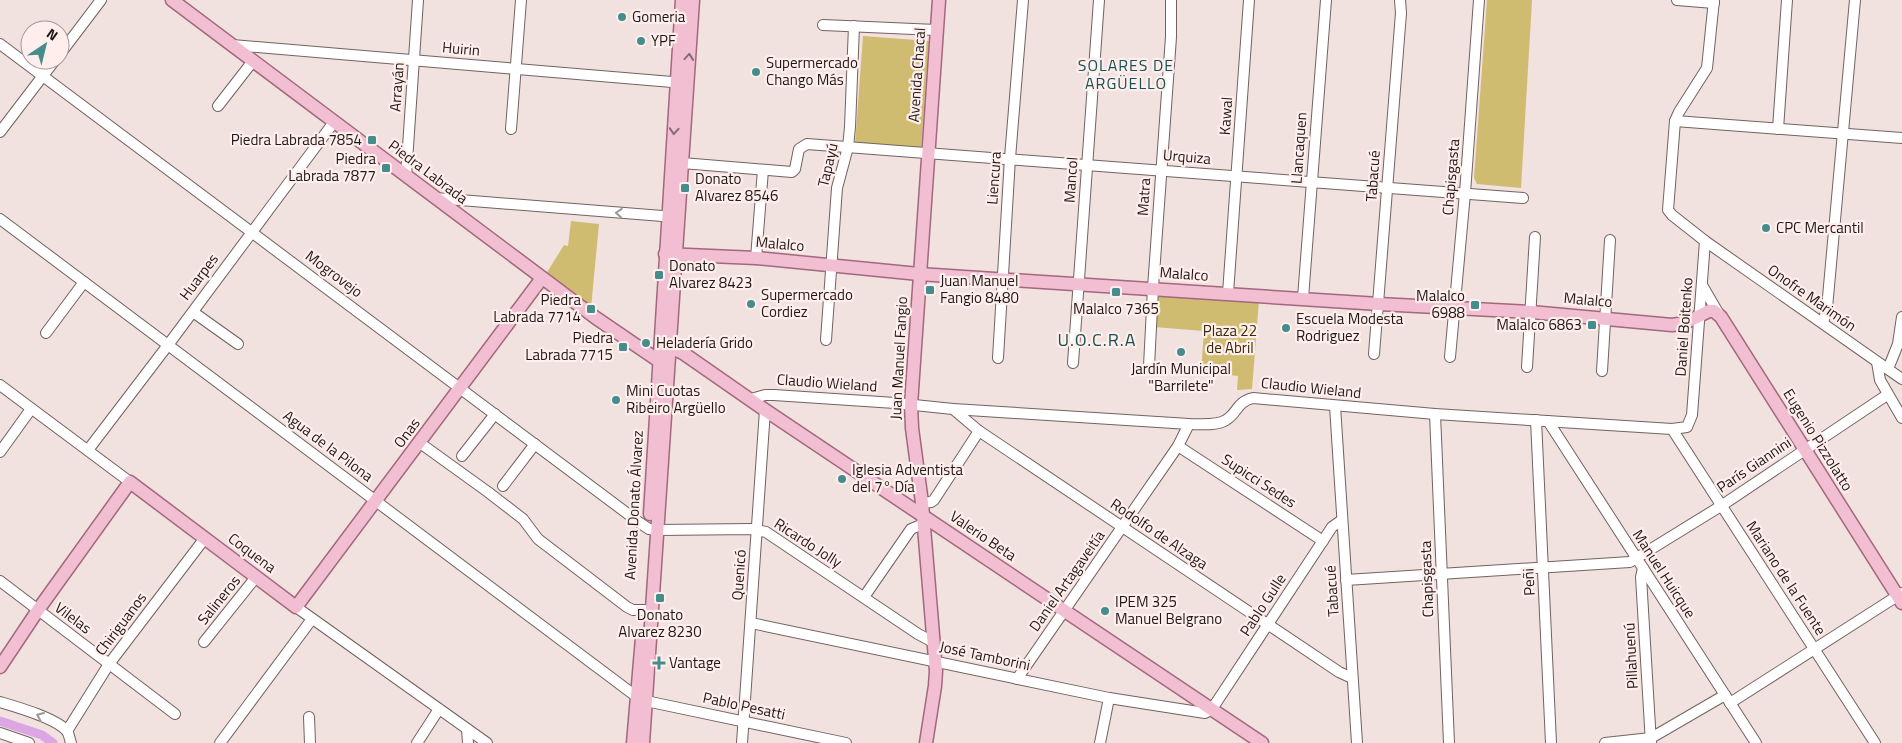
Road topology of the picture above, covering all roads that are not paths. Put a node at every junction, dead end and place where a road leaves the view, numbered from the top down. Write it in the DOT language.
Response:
graph roads {
  1 [pos="101,0"];
  2 [pos="172,0"];
  3 [pos="418,0"];
  4 [pos="521,0"];
  5 [pos="682,0"];
  6 [pos="694,0"];
  7 [pos="939,0"];
  8 [pos="1023,0"];
  9 [pos="1099,0"];
  10 [pos="1171,0"];
  11 [pos="1249,0"];
  12 [pos="1326,0"];
  13 [pos="1400,0"];
  14 [pos="1479,0"];
  15 [pos="1677,0"];
  16 [pos="1787,0"];
  17 [pos="1855,0"];
  18 [pos="1714,1"];
  19 [pos="822,25"];
  20 [pos="854,26"];
  21 [pos="686,30"];
  22 [pos="936,30"];
  23 [pos="70,41"];
  24 [pos="0,44"];
  25 [pos="232,45"];
  26 [pos="414,60"];
  27 [pos="253,61"];
  28 [pos="516,69"];
  29 [pos="48,70"];
  30 [pos="43,76"];
  31 [pos="682,83"];
  32 [pos="218,106"];
  33 [pos="1675,121"];
  34 [pos="334,122"];
  35 [pos="1778,129"];
  36 [pos="511,130"];
  37 [pos="0,132"];
  38 [pos="1844,134"];
  39 [pos="1902,138"];
  40 [pos="848,147"];
  41 [pos="927,153"];
  42 [pos="1010,158"];
  43 [pos="682,164"];
  44 [pos="1087,164"];
  45 [pos="763,170"];
  46 [pos="1161,170"];
  47 [pos="406,176"];
  48 [pos="1237,176"];
  49 [pos="1312,182"];
  50 [pos="1387,188"];
  51 [pos="1465,193"];
  52 [pos="435,198"];
  53 [pos="1523,198"];
  54 [pos="673,217"];
  55 [pos="0,219"];
  56 [pos="252,232"];
  57 [pos="1535,237"];
  58 [pos="1610,240"];
  59 [pos="1705,241"];
  60 [pos="671,254"];
  61 [pos="756,258"];
  62 [pos="832,265"];
  63 [pos="919,274"];
  64 [pos="542,278"];
  65 [pos="1002,278"];
  66 [pos="84,282"];
  67 [pos="1079,284"];
  68 [pos="1702,285"];
  69 [pos="1152,288"];
  70 [pos="1228,293"];
  71 [pos="1303,298"];
  72 [pos="1379,304"];
  73 [pos="1455,308"];
  74 [pos="193,312"];
  75 [pos="1531,312"];
  76 [pos="1721,317"];
  77 [pos="1604,318"];
  78 [pos="1699,318"];
  79 [pos="1902,318"];
  80 [pos="1823,323"];
  81 [pos="46,333"];
  82 [pos="826,340"];
  83 [pos="238,344"];
  84 [pos="168,345"];
  85 [pos="664,354"];
  86 [pos="1374,354"];
  87 [pos="1450,357"];
  88 [pos="998,358"];
  89 [pos="1073,362"];
  90 [pos="1877,362"];
  91 [pos="1149,366"];
  92 [pos="1527,367"];
  93 [pos="1888,369"];
  94 [pos="1602,371"];
  95 [pos="1902,380"];
  96 [pos="0,385"];
  97 [pos="461,388"];
  98 [pos="1887,395"];
  99 [pos="751,400"];
  100 [pos="911,404"];
  101 [pos="1335,406"];
  102 [pos="31,409"];
  103 [pos="953,409"];
  104 [pos="765,410"];
  105 [pos="495,414"];
  106 [pos="1435,414"];
  107 [pos="1902,418"];
  108 [pos="1536,420"];
  109 [pos="1548,421"];
  110 [pos="1190,424"];
  111 [pos="1672,429"];
  112 [pos="979,431"];
  113 [pos="420,444"];
  114 [pos="535,444"];
  115 [pos="1178,446"];
  116 [pos="88,450"];
  117 [pos="1804,450"];
  118 [pos="0,452"];
  119 [pos="462,456"];
  120 [pos="130,482"];
  121 [pos="503,486"];
  122 [pos="377,501"];
  123 [pos="1721,506"];
  124 [pos="922,514"];
  125 [pos="1342,520"];
  126 [pos="1123,527"];
  127 [pos="653,529"];
  128 [pos="757,529"];
  129 [pos="205,538"];
  130 [pos="1323,541"];
  131 [pos="1640,564"];
  132 [pos="1543,567"];
  133 [pos="1442,573"];
  134 [pos="256,577"];
  135 [pos="1346,580"];
  136 [pos="0,582"];
  137 [pos="864,597"];
  138 [pos="1900,597"];
  139 [pos="296,607"];
  140 [pos="38,610"];
  141 [pos="644,610"];
  142 [pos="1065,610"];
  143 [pos="312,619"];
  144 [pos="751,622"];
  145 [pos="1268,625"];
  146 [pos="204,642"];
  147 [pos="933,642"];
  148 [pos="1814,648"];
  149 [pos="935,661"];
  150 [pos="108,664"];
  151 [pos="0,667"];
  152 [pos="1352,678"];
  153 [pos="1017,679"];
  154 [pos="1109,698"];
  155 [pos="641,699"];
  156 [pos="1727,699"];
  157 [pos="0,702"];
  158 [pos="439,709"];
  159 [pos="1212,709"];
  160 [pos="175,714"];
  161 [pos="309,717"];
  162 [pos="744,721"];
  163 [pos="468,729"];
  164 [pos="66,732"];
  165 [pos="0,733"];
  166 [pos="1651,740"];
  167 [pos="28,743"];
  168 [pos="71,743"];
  169 [pos="220,743"];
  170 [pos="310,743"];
  171 [pos="417,743"];
  172 [pos="468,743"];
  173 [pos="487,743"];
  174 [pos="633,743"];
  175 [pos="643,743"];
  176 [pos="742,743"];
  177 [pos="846,743"];
  178 [pos="926,743"];
  179 [pos="1100,743"];
  180 [pos="1262,743"];
  181 [pos="1356,743"];
  182 [pos="1449,743"];
  183 [pos="1551,743"];
  184 [pos="1605,743"];
  185 [pos="1756,743"];
  186 [pos="1874,743"];
  1 -- 23 [label="street"];
  2 -- 25 [label="main road, Piedra Labrada"];
  3 -- 26 [label="street, Arrayán"];
  4 -- 28 [label="street"];
  5 -- 21 [label="main road, Avenida Donato Álvarez"];
  6 -- 21 [label="main road, Avenida Donato Álvarez"];
  7 -- 22 [label="main road, Avenida Chacal"];
  8 -- 42 [label="street, Liencura"];
  9 -- 44 [label="street, Mancol"];
  10 -- 46 [label="street, Matra"];
  11 -- 48 [label="street, Kawal"];
  12 -- 49 [label="street, Llancaquen"];
  13 -- 50 [label="street, Tabacué"];
  14 -- 51 [label="street, Chapisgasta"];
  15 -- 18 [label="street"];
  16 -- 35 [label="street"];
  17 -- 38 [label="street"];
  18 -- 33 [label="street"];
  19 -- 20 [label="street"];
  20 -- 22 [label="street"];
  20 -- 40 [label="street, Tapayú"];
  21 -- 31 [label="main road, Avenida Donato Álvarez"];
  22 -- 41 [label="main road, Avenida Chacal"];
  24 -- 30 [label="street, Mogrovejo"];
  25 -- 26 [label="street, Huirin"];
  25 -- 27 [label="main road, Piedra Labrada"];
  26 -- 28 [label="street, Huirin"];
  26 -- 47 [label="street, Arrayán"];
  27 -- 32 [label="street"];
  27 -- 34 [label="main road, Piedra Labrada"];
  28 -- 31 [label="street, Huirin"];
  28 -- 36 [label="street"];
  29 -- 30 [label="street"];
  30 -- 37 [label="street"];
  30 -- 56 [label="street, Mogrovejo"];
  31 -- 43 [label="main road, Avenida Donato Álvarez"];
  31 -- 54 [label="main road, Avenida Donato Álvarez, one-way"];
  33 -- 35 [label="street"];
  33 -- 59 [label="street, Onofre Marimón"];
  34 -- 47 [label="main road, Piedra Labrada"];
  34 -- 56 [label="street, Huarpes"];
  35 -- 38 [label="street"];
  38 -- 39 [label="street"];
  38 -- 80 [label="street"];
  40 -- 41 [label="street, Urquiza"];
  40 -- 45 [label="street, Urquiza"];
  40 -- 62 [label="street, Tapayú"];
  41 -- 42 [label="street, Urquiza"];
  41 -- 63 [label="main road, Juan Manuel Fangio"];
  42 -- 44 [label="street, Urquiza"];
  42 -- 65 [label="street, Liencura"];
  43 -- 45 [label="street"];
  43 -- 54 [label="main road, Avenida Donato Álvarez"];
  44 -- 46 [label="street, Urquiza"];
  44 -- 67 [label="street, Mancol"];
  45 -- 61 [label="street"];
  46 -- 48 [label="street, Urquiza"];
  46 -- 69 [label="street, Matra"];
  47 -- 52 [label="main road, Piedra Labrada"];
  48 -- 49 [label="street, Urquiza"];
  48 -- 70 [label="street, Kawal"];
  49 -- 50 [label="street, Urquiza"];
  49 -- 71 [label="street, Llancaquen"];
  50 -- 51 [label="street, Urquiza"];
  50 -- 72 [label="street, Tabacué"];
  51 -- 53 [label="street, Urquiza"];
  51 -- 73 [label="street, Chapisgasta"];
  54 -- 52 [label="street, one-way"];
  52 -- 64 [label="main road, Piedra Labrada"];
  54 -- 60 [label="main road, Avenida Donato Álvarez"];
  55 -- 66 [label="street, Agua de la Pilona"];
  56 -- 74 [label="street, Huarpes"];
  56 -- 97 [label="street, Mogrovejo"];
  57 -- 75 [label="street"];
  58 -- 77 [label="street"];
  59 -- 68 [label="street, Daniel Boitenko"];
  59 -- 80 [label="street, Onofre Marimón"];
  60 -- 61 [label="main road, Malalco"];
  60 -- 85 [label="main road, Avenida Donato Álvarez"];
  61 -- 62 [label="main road, Malalco"];
  62 -- 63 [label="main road, Malalco"];
  62 -- 82 [label="street, Tapayú"];
  63 -- 65 [label="main road, Malalco"];
  63 -- 100 [label="main road, Juan Manuel Fangio"];
  64 -- 85 [label="main road, Piedra Labrada"];
  64 -- 97 [label="main road, Onas"];
  65 -- 67 [label="main road, Malalco"];
  65 -- 88 [label="street, Liencura"];
  66 -- 81 [label="street"];
  66 -- 84 [label="street, Agua de la Pilona"];
  67 -- 69 [label="main road, Malalco"];
  67 -- 89 [label="street, Mancol"];
  68 -- 76 [label="street"];
  68 -- 78 [label="street, Daniel Boitenko"];
  69 -- 70 [label="main road, Malalco"];
  69 -- 91 [label="street, Matra"];
  70 -- 71 [label="main road, Malalco"];
  71 -- 72 [label="main road, Malalco"];
  72 -- 73 [label="main road, Malalco"];
  72 -- 86 [label="street, Tabacué"];
  73 -- 75 [label="main road, Malalco"];
  73 -- 87 [label="street, Chapisgasta"];
  74 -- 83 [label="street"];
  74 -- 84 [label="street, Huarpes"];
  75 -- 77 [label="main road, Malalco"];
  75 -- 92 [label="street"];
  76 -- 78 [label="main road"];
  76 -- 117 [label="main road, Eugenio Pizzolatto"];
  77 -- 78 [label="main road, Malalco"];
  77 -- 94 [label="street"];
  78 -- 111 [label="street, Daniel Boitenko"];
  79 -- 93 [label="street"];
  80 -- 90 [label="street, Onofre Marimón"];
  84 -- 116 [label="street, Huarpes"];
  84 -- 122 [label="street, Agua de la Pilona"];
  85 -- 99 [label="main road, Valerio Beta"];
  85 -- 127 [label="main road, Avenida Donato Álvarez"];
  90 -- 93 [label="street, Onofre Marimón"];
  90 -- 98 [label="street"];
  93 -- 95 [label="street, Onofre Marimón"];
  96 -- 102 [label="street, Coquena"];
  97 -- 105 [label="street, Mogrovejo"];
  97 -- 113 [label="main road, Onas"];
  98 -- 107 [label="street"];
  98 -- 117 [label="street, París Giannini"];
  99 -- 100 [label="street, Claudio Wieland"];
  99 -- 104 [label="main road, Valerio Beta"];
  100 -- 103 [label="street, Claudio Wieland"];
  100 -- 124 [label="main road, Juan Manuel Fangio"];
  101 -- 106 [label="street, Claudio Wieland"];
  101 -- 110 [label="street, Claudio Wieland"];
  101 -- 125 [label="street, Tabacué"];
  102 -- 116 [label="street, Coquena"];
  102 -- 118 [label="street"];
  103 -- 110 [label="street, Claudio Wieland"];
  103 -- 112 [label="street, Rodolfo de Alzaga"];
  104 -- 124 [label="main road, Valerio Beta"];
  104 -- 128 [label="street, Quenicó"];
  105 -- 114 [label="street, Mogrovejo"];
  105 -- 119 [label="street"];
  106 -- 108 [label="street, Claudio Wieland"];
  106 -- 133 [label="street, Chapisgasta"];
  108 -- 109 [label="street, Claudio Wieland"];
  108 -- 132 [label="street, Peñi"];
  109 -- 111 [label="street, Claudio Wieland"];
  109 -- 131 [label="street, Manuel Huicque"];
  110 -- 115 [label="street, Daniel Artagaveitía"];
  111 -- 123 [label="street, Mariano de la Fuente"];
  112 -- 124 [label="street"];
  112 -- 126 [label="street, Rodolfo de Alzaga"];
  113 -- 122 [label="main road, Onas"];
  113 -- 141 [label="street"];
  114 -- 121 [label="street"];
  114 -- 127 [label="street, Mogrovejo"];
  115 -- 126 [label="street, Daniel Artagaveitía"];
  115 -- 130 [label="street, Supicci Sedes"];
  116 -- 120 [label="street, Coquena"];
  117 -- 123 [label="street, París Giannini"];
  117 -- 138 [label="main road, Eugenio Pizzolatto"];
  120 -- 129 [label="main road, Coquena"];
  120 -- 140 [label="main road"];
  122 -- 139 [label="main road, Onas"];
  122 -- 155 [label="street, Agua de la Pilona"];
  123 -- 131 [label="street, París Giannini"];
  123 -- 148 [label="street, Mariano de la Fuente"];
  124 -- 137 [label="street"];
  124 -- 142 [label="main road, Valerio Beta"];
  124 -- 147 [label="main road, Juan Manuel Fangio"];
  125 -- 130 [label="street, Pablo Gulle"];
  125 -- 135 [label="street, Tabacué"];
  126 -- 142 [label="street, Daniel Artagaveitía"];
  126 -- 145 [label="street, Rodolfo de Alzaga"];
  127 -- 128 [label="street, Ricardo Jolly"];
  127 -- 141 [label="main road, Avenida Donato Álvarez"];
  127 -- 155 [label="main road, Avenida Donato Álvarez"];
  128 -- 137 [label="street, Ricardo Jolly"];
  128 -- 144 [label="street, Quenicó"];
  129 -- 134 [label="main road, Coquena"];
  129 -- 150 [label="street, Chiriguanos"];
  130 -- 145 [label="street, Pablo Gulle"];
  131 -- 132 [label="street"];
  131 -- 156 [label="street, Manuel Huicque"];
  131 -- 166 [label="street, Pillahuenú"];
  132 -- 133 [label="street"];
  132 -- 183 [label="street, Peñi"];
  133 -- 135 [label="street"];
  133 -- 182 [label="street, Chapisgasta"];
  134 -- 139 [label="main road, Coquena"];
  134 -- 146 [label="street, Salineros"];
  135 -- 152 [label="street, Tabacué"];
  136 -- 140 [label="street, Vilelas"];
  137 -- 147 [label="street, Ricardo Jolly"];
  138 -- 148 [label="street"];
  139 -- 143 [label="street, Coquena"];
  140 -- 150 [label="street, Vilelas"];
  140 -- 151 [label="main road"];
  141 -- 155 [label="main road, Avenida Donato Álvarez"];
  142 -- 153 [label="street, Daniel Artagaveitía"];
  142 -- 159 [label="main road, Valerio Beta"];
  143 -- 158 [label="street, Coquena"];
  143 -- 169 [label="street"];
  144 -- 149 [label="street, José Tamborini"];
  144 -- 162 [label="street, Quenicó"];
  145 -- 152 [label="street, Rodolfo de Alzaga"];
  145 -- 159 [label="street, Pablo Gulle"];
  147 -- 149 [label="main road, Juan Manuel Fangio"];
  148 -- 156 [label="street"];
  148 -- 186 [label="street, Mariano de la Fuente"];
  149 -- 153 [label="street, José Tamborini"];
  149 -- 178 [label="main road, Juan Manuel Fangio"];
  150 -- 160 [label="street, Vilelas"];
  150 -- 164 [label="street, Chiriguanos"];
  152 -- 181 [label="street, Tabacué"];
  153 -- 154 [label="street, José Tamborini"];
  154 -- 159 [label="street, José Tamborini"];
  154 -- 179 [label="street"];
  155 -- 162 [label="street, Pablo Pesatti"];
  155 -- 174 [label="main road, Avenida Donato Álvarez"];
  155 -- 175 [label="main road, Avenida Donato Álvarez"];
  156 -- 166 [label="street"];
  156 -- 185 [label="street, Manuel Huicque"];
  164 -- 157 [label="street, one-way"];
  158 -- 163 [label="street, Coquena"];
  158 -- 171 [label="street"];
  159 -- 180 [label="main road, Valerio Beta"];
  161 -- 170 [label="street"];
  162 -- 176 [label="street, Quenicó"];
  162 -- 177 [label="street, Pablo Pesatti"];
  163 -- 172 [label="street"];
  163 -- 173 [label="street, Coquena"];
  164 -- 168 [label="street"];
  165 -- 167 [label="street"];
  166 -- 184 [label="street"];
}
